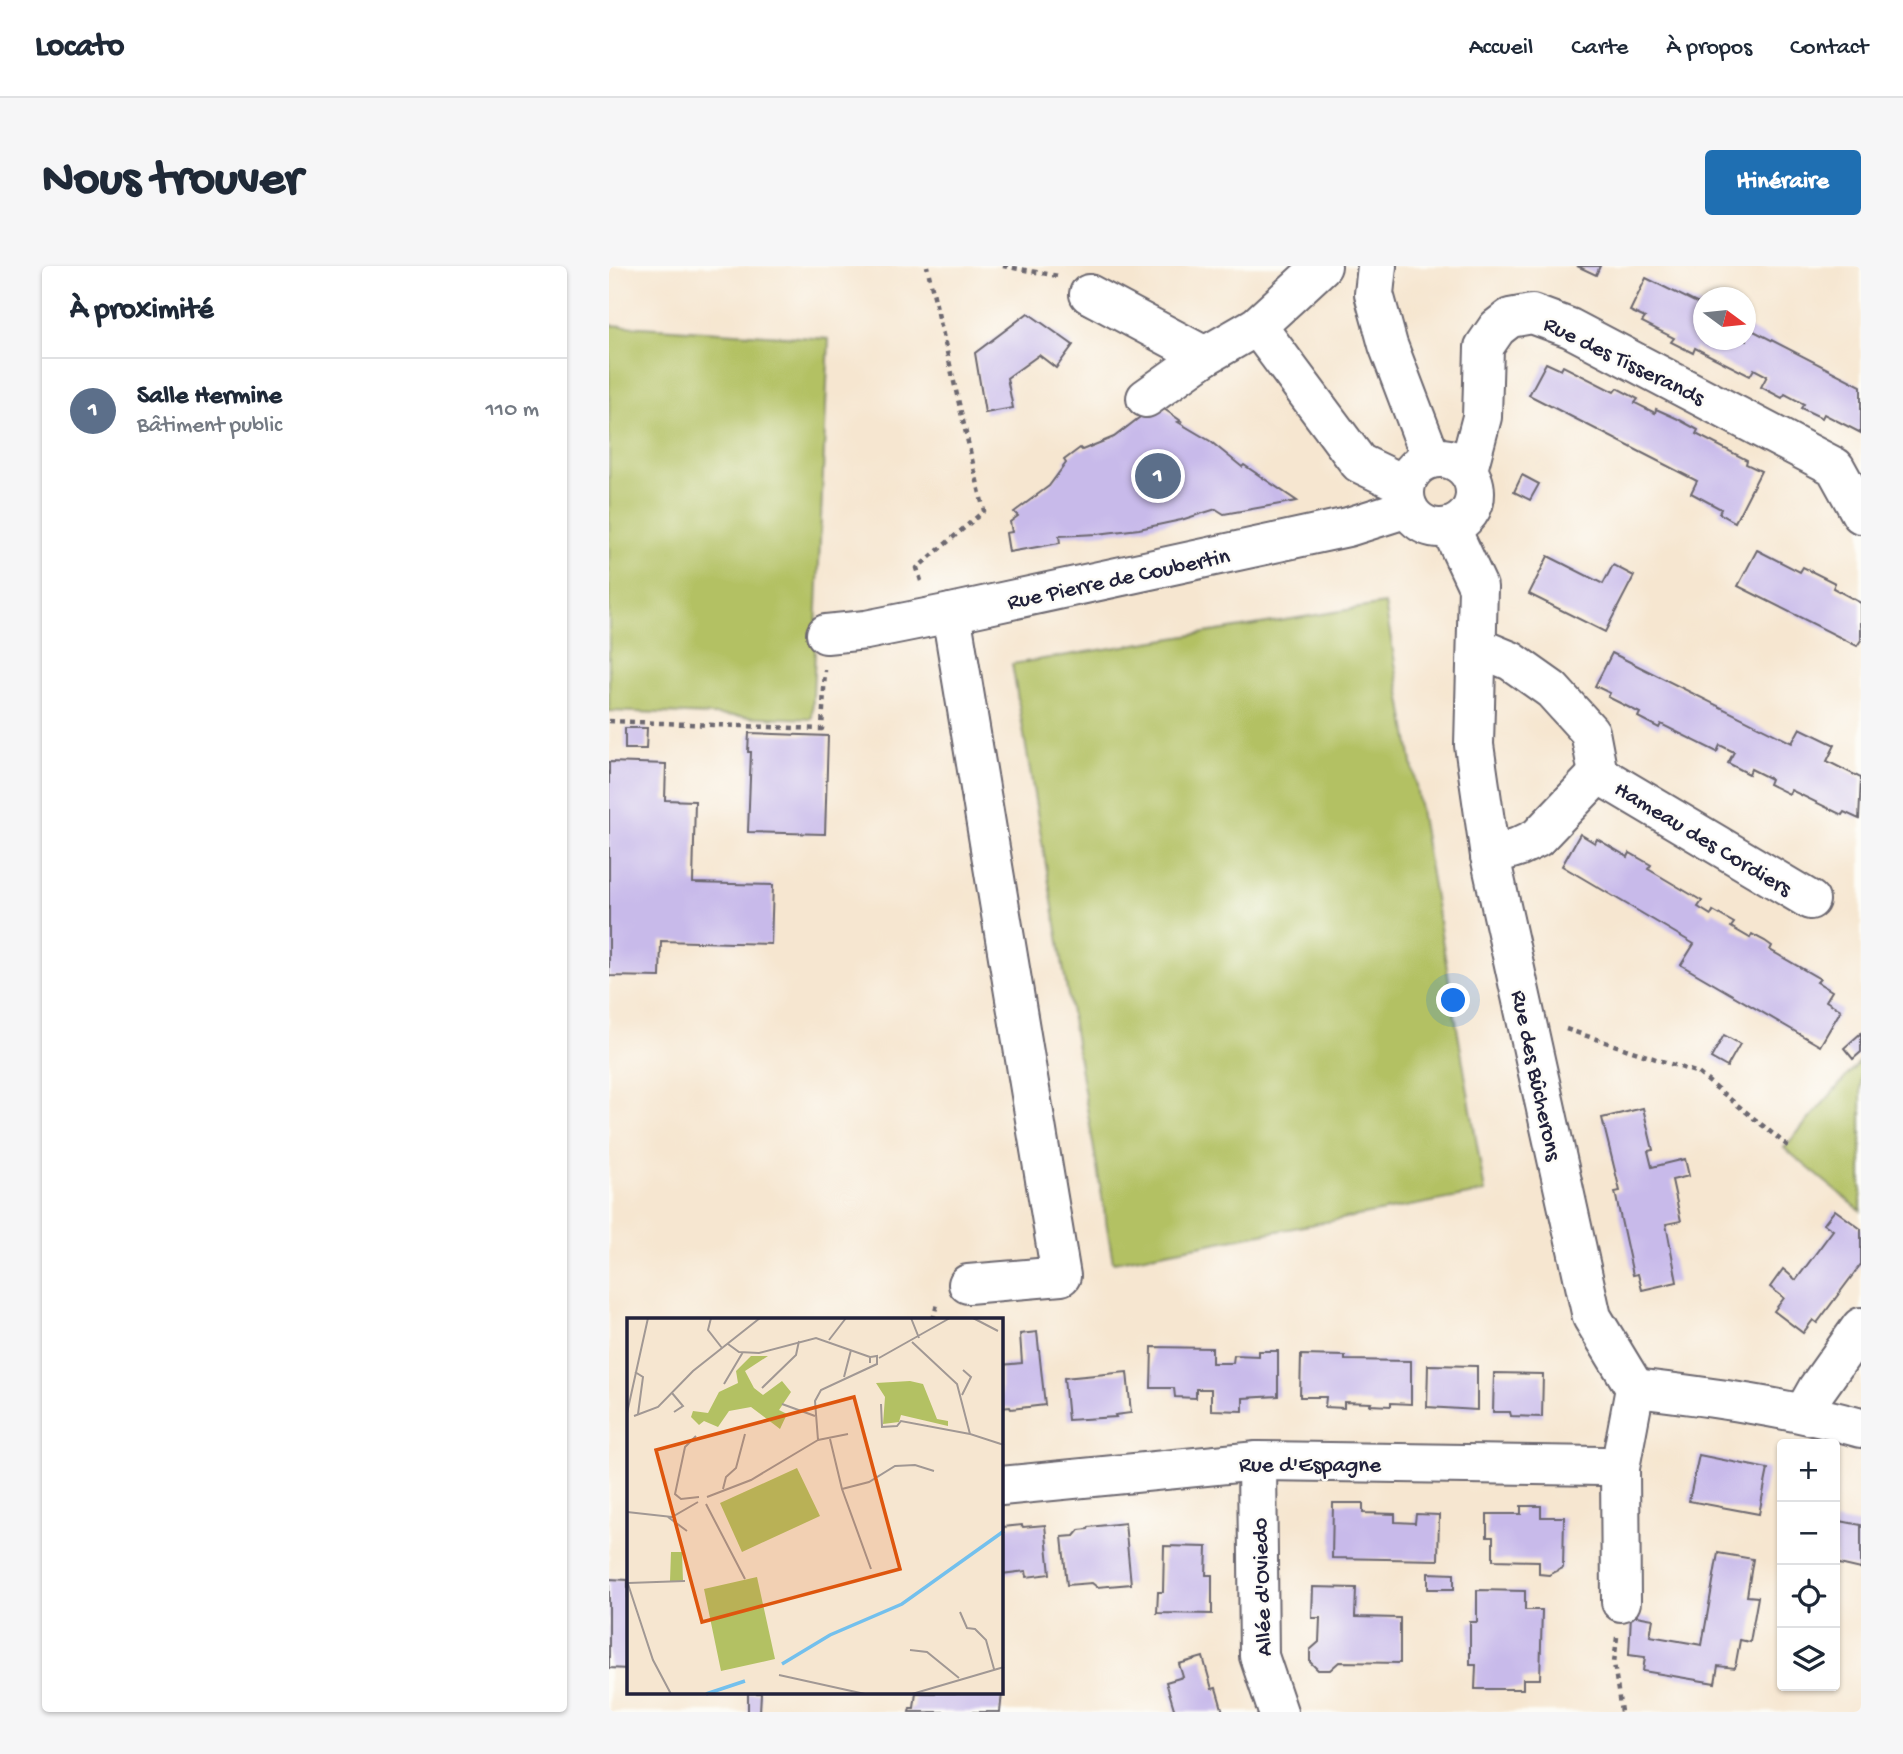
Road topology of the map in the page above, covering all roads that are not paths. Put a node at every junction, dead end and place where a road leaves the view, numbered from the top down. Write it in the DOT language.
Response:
graph roads {
  1 [pos="1322,266"];
  2 [pos="1377,266"];
  3 [pos="1089,294"];
  4 [pos="1257,326"];
  5 [pos="1205,356"];
  6 [pos="1146,398"];
  7 [pos="1468,470"];
  8 [pos="1415,484"];
  9 [pos="1861,514"];
  10 [pos="1450,527"];
  11 [pos="951,613"];
  12 [pos="827,634"];
  13 [pos="1477,647"];
  14 [pos="1598,774"];
  15 [pos="1490,856"];
  16 [pos="1810,900"];
  17 [pos="968,1284"];
  18 [pos="1861,1327"];
  19 [pos="1635,1388"];
  20 [pos="1804,1412"];
  21 [pos="1861,1427"];
  22 [pos="1257,1461"];
  23 [pos="1620,1468"];
  24 [pos="1003,1486"];
  25 [pos="1621,1602"];
  26 [pos="1278,1712"];
  1 -- 4 [label="street"];
  2 -- 8 [label="street"];
  3 -- 5 [label="street"];
  4 -- 5 [label="street"];
  4 -- 8 [label="street"];
  5 -- 6 [label="street"];
  7 -- 8 [label="street"];
  7 -- 9 [label="street, Rue des Tisserands"];
  7 -- 10 [label="street"];
  8 -- 10 [label="street"];
  8 -- 11 [label="street, Rue Pierre de Coubertin"];
  10 -- 13 [label="street, Rue des Bûcherons"];
  11 -- 12 [label="street, Rue Pierre de Coubertin"];
  11 -- 17 [label="street"];
  13 -- 14 [label="street, Hameau des Cordiers"];
  13 -- 15 [label="street, Rue des Bûcherons"];
  14 -- 15 [label="street, Hameau des Cordiers"];
  14 -- 16 [label="street, Hameau des Cordiers"];
  15 -- 19 [label="street, Rue des Bûcherons"];
  18 -- 20 [label="street"];
  19 -- 20 [label="street"];
  19 -- 23 [label="street"];
  20 -- 21 [label="street"];
  22 -- 23 [label="street, Rue d'Espagne"];
  22 -- 24 [label="street, Rue d'Espagne"];
  22 -- 26 [label="street, Allée d'Oviedo"];
  23 -- 25 [label="street"];
}
